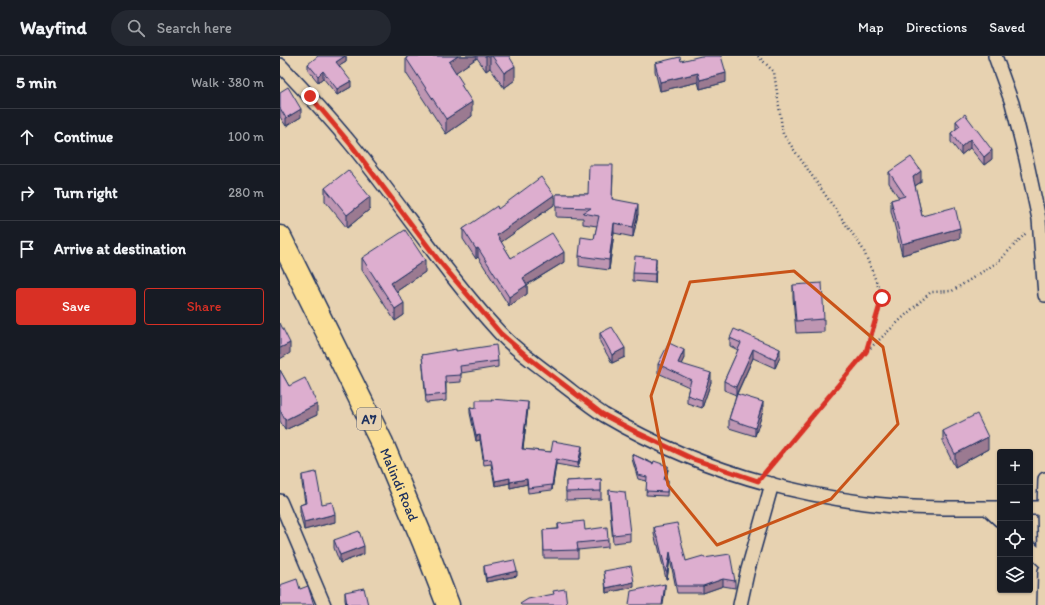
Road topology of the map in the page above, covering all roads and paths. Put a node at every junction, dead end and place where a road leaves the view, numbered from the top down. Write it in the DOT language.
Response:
graph roads {
  1 [pos="758,56"];
  2 [pos="995,56"];
  3 [pos="280,65"];
  4 [pos="1039,219"];
  5 [pos="280,237"];
  6 [pos="1045,295"];
  7 [pos="866,352"];
  8 [pos="1045,479"];
  9 [pos="758,481"];
  10 [pos="772,484"];
  11 [pos="280,501"];
  12 [pos="994,508"];
  13 [pos="1033,508"];
  14 [pos="1044,508"];
  15 [pos="1045,550"];
  16 [pos="1033,551"];
  17 [pos="1045,562"];
  18 [pos="1045,571"];
  19 [pos="324,605"];
  20 [pos="448,605"];
  21 [pos="740,605"];
  22 [pos="1044,605"];
  1 -- 7 [label="path"];
  2 -- 4 [label="street"];
  3 -- 9 [label="street"];
  4 -- 6 [label="street"];
  4 -- 7 [label="path"];
  5 -- 20 [label="highway, Malindi Road / A7"];
  7 -- 9 [label="path"];
  8 -- 14 [label="street"];
  9 -- 10 [label="street"];
  10 -- 12 [label="street"];
  10 -- 21 [label="street"];
  11 -- 19 [label="street"];
  13 -- 14 [label="street"];
  14 -- 15 [label="street"];
  16 -- 17 [label="street"];
  18 -- 22 [label="street"];
}
